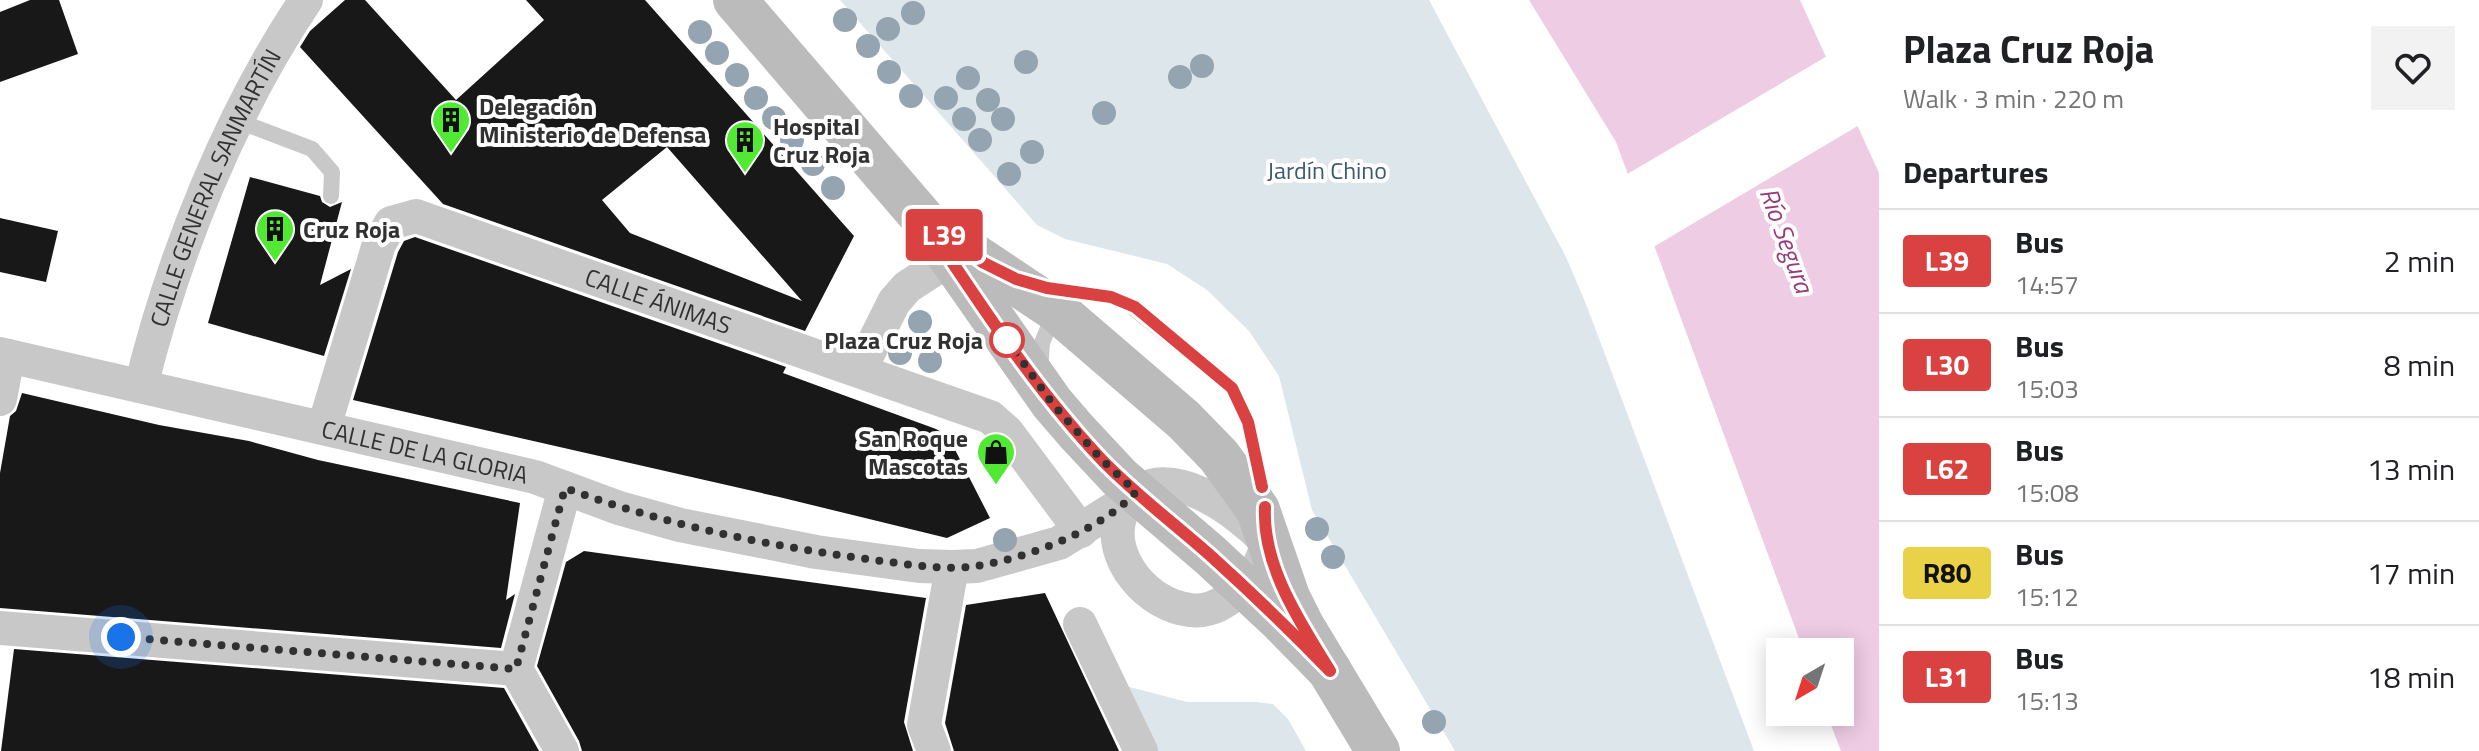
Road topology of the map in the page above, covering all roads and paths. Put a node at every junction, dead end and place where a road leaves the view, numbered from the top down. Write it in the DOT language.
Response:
graph roads {
  1 [pos="306,0"];
  2 [pos="735,0"];
  3 [pos="238,121"];
  4 [pos="331,196"];
  5 [pos="924,220"];
  6 [pos="950,259"];
  7 [pos="1070,302"];
  8 [pos="4,355"];
  9 [pos="860,370"];
  10 [pos="141,386"];
  11 [pos="1046,394"];
  12 [pos="0,399"];
  13 [pos="324,427"];
  14 [pos="565,488"];
  15 [pos="1132,496"];
  16 [pos="1081,531"];
  17 [pos="1266,536"];
  18 [pos="952,567"];
  19 [pos="1243,586"];
  20 [pos="1199,610"];
  21 [pos="1080,624"];
  22 [pos="0,628"];
  23 [pos="1319,659"];
  24 [pos="516,669"];
  25 [pos="562,751"];
  26 [pos="934,751"];
  27 [pos="1141,751"];
  28 [pos="1378,751"];
  1 -- 3 [label="street, CALLE GENERAL SANMARTÍN"];
  2 -- 5 [label="main road"];
  3 -- 4 [label="lane"];
  3 -- 10 [label="street, CALLE GENERAL SANMARTÍN"];
  5 -- 6 [label="main road"];
  5 -- 7 [label="main road"];
  6 -- 9 [label="street"];
  6 -- 11 [label="main road"];
  7 -- 11 [label="lane"];
  7 -- 17 [label="main road"];
  7 -- 17 [label="lane"];
  8 -- 10 [label="street, CALLE DE LA GLORIA"];
  8 -- 12 [label="street"];
  9 -- 13 [label="street, CALLE ÁNIMAS"];
  9 -- 16 [label="street, CALLE ÁNIMAS"];
  10 -- 13 [label="street, CALLE DE LA GLORIA"];
  11 -- 15 [label="main road"];
  13 -- 14 [label="street, CALLE DE LA GLORIA"];
  14 -- 18 [label="street, CALLE DE LA GLORIA"];
  14 -- 24 [label="street"];
  15 -- 16 [label="street, CALLE DE LA GLORIA"];
  15 -- 17 [label="street"];
  15 -- 19 [label="main road"];
  15 -- 20 [label="street"];
  16 -- 18 [label="street, CALLE DE LA GLORIA"];
  17 -- 19 [label="street"];
  17 -- 23 [label="main road"];
  18 -- 26 [label="street"];
  19 -- 20 [label="street"];
  19 -- 23 [label="main road"];
  20 -- 23 [label="street"];
  21 -- 27 [label="street"];
  22 -- 24 [label="street"];
  23 -- 28 [label="main road"];
  24 -- 25 [label="street"];
}
